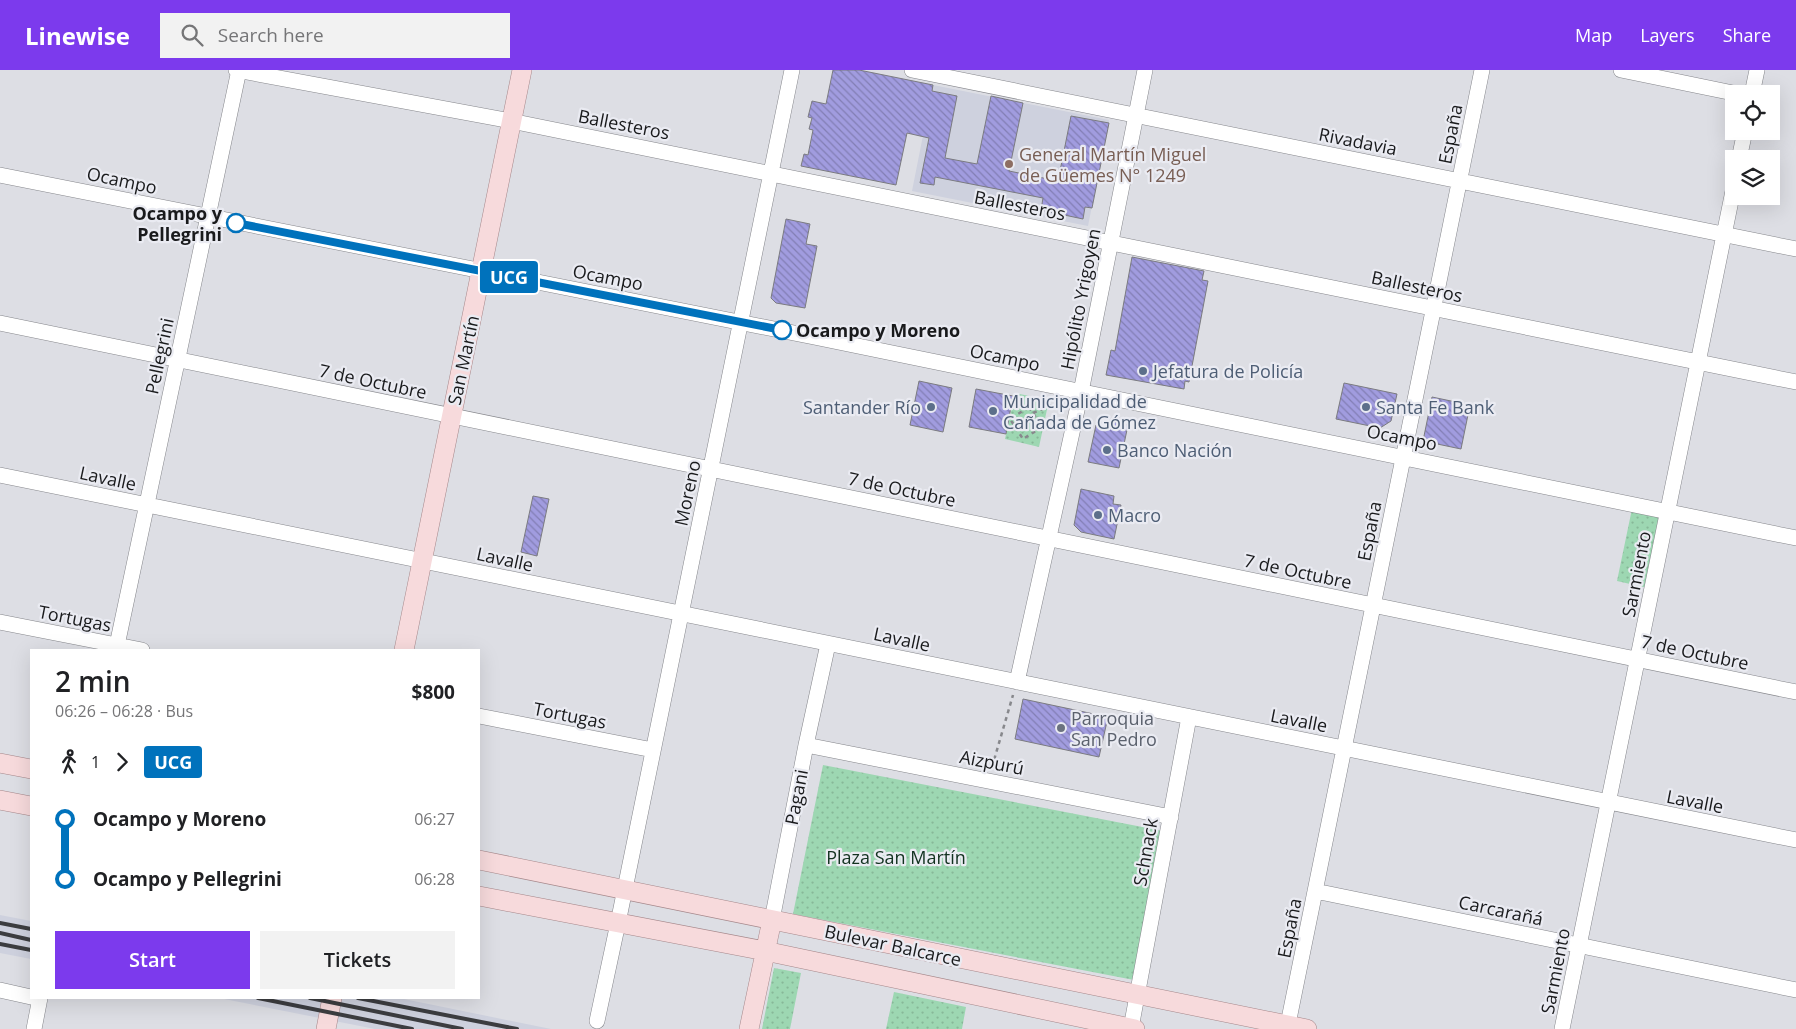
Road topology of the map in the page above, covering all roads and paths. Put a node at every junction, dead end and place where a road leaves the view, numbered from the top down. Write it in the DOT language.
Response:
graph roads {
  1 [pos="238,70"];
  2 [pos="522,70"];
  3 [pos="792,70"];
  4 [pos="912,70"];
  5 [pos="1145,70"];
  6 [pos="1482,70"];
  7 [pos="1621,70"];
  8 [pos="1757,70"];
  9 [pos="1754,85"];
  10 [pos="1725,91"];
  11 [pos="1136,115"];
  12 [pos="511,120"];
  13 [pos="771,173"];
  14 [pos="0,174"];
  15 [pos="1459,180"];
  16 [pos="1730,205"];
  17 [pos="208,217"];
  18 [pos="1724,234"];
  19 [pos="1111,242"];
  20 [pos="1796,249"];
  21 [pos="481,271"];
  22 [pos="1433,308"];
  23 [pos="741,322"];
  24 [pos="0,323"];
  25 [pos="178,360"];
  26 [pos="1698,362"];
  27 [pos="1796,382"];
  28 [pos="1081,392"];
  29 [pos="451,416"];
  30 [pos="1023,439"];
  31 [pos="1404,456"];
  32 [pos="711,469"];
  33 [pos="0,475"];
  34 [pos="147,505"];
  35 [pos="1668,511"];
  36 [pos="1049,538"];
  37 [pos="1796,538"];
  38 [pos="422,561"];
  39 [pos="1373,605"];
  40 [pos="681,614"];
  41 [pos="0,622"];
  42 [pos="828,644"];
  43 [pos="117,648"];
  44 [pos="130,649"];
  45 [pos="404,649"];
  46 [pos="1638,659"];
  47 [pos="1017,682"];
  48 [pos="1796,692"];
  49 [pos="480,716"];
  50 [pos="1190,717"];
  51 [pos="806,744"];
  52 [pos="1344,748"];
  53 [pos="653,750"];
  54 [pos="0,763"];
  55 [pos="30,769"];
  56 [pos="988,781"];
  57 [pos="0,800"];
  58 [pos="1608,802"];
  59 [pos="30,806"];
  60 [pos="1171,817"];
  61 [pos="1796,840"];
  62 [pos="480,860"];
  63 [pos="625,890"];
  64 [pos="1316,891"];
  65 [pos="480,896"];
  66 [pos="772,920"];
  67 [pos="618,923"];
  68 [pos="1579,945"];
  69 [pos="765,952"];
  70 [pos="0,990"];
  71 [pos="1796,990"];
  72 [pos="1138,995"];
  73 [pos="30,997"];
  74 [pos="36,999"];
  75 [pos="332,1000"];
  76 [pos="597,1021"];
  77 [pos="1288,1027"];
  78 [pos="34,1029"];
  79 [pos="326,1029"];
  80 [pos="749,1029"];
  81 [pos="1133,1029"];
  82 [pos="1307,1029"];
  83 [pos="1562,1029"];
  1 -- 12 [label="street, Ballesteros"];
  1 -- 17 [label="street, Pellegrini"];
  2 -- 12 [label="main road, San Martín"];
  3 -- 13 [label="street, Moreno"];
  4 -- 11 [label="street, Rivadavia"];
  5 -- 11 [label="street, Hipólito Yrigoyen"];
  6 -- 15 [label="street, España"];
  7 -- 10 [label="street"];
  8 -- 9 [label="street"];
  11 -- 15 [label="street, Rivadavia"];
  11 -- 19 [label="street, Hipólito Yrigoyen"];
  12 -- 13 [label="street, Ballesteros"];
  12 -- 21 [label="main road, San Martín"];
  13 -- 19 [label="street, Ballesteros"];
  13 -- 23 [label="street, Moreno"];
  14 -- 17 [label="street, Ocampo"];
  15 -- 18 [label="street, Rivadavia"];
  15 -- 22 [label="street, España"];
  16 -- 18 [label="street, Sarmiento"];
  17 -- 21 [label="street, Ocampo"];
  17 -- 25 [label="street, Pellegrini"];
  18 -- 20 [label="street, Rivadavia"];
  18 -- 26 [label="street, Sarmiento"];
  19 -- 22 [label="street, Ballesteros"];
  19 -- 28 [label="street, Hipólito Yrigoyen"];
  21 -- 23 [label="street, Ocampo"];
  21 -- 29 [label="main road, San Martín"];
  22 -- 26 [label="street, Ballesteros"];
  22 -- 31 [label="street, España"];
  23 -- 28 [label="street, Ocampo"];
  23 -- 32 [label="street, Moreno"];
  24 -- 25 [label="street, 7 de Octubre"];
  25 -- 29 [label="street, 7 de Octubre"];
  25 -- 34 [label="street, Pellegrini"];
  26 -- 27 [label="street, Ballesteros"];
  26 -- 35 [label="street, Sarmiento"];
  28 -- 31 [label="street, Ocampo"];
  28 -- 36 [label="street, Hipólito Yrigoyen"];
  29 -- 32 [label="street, 7 de Octubre"];
  29 -- 38 [label="main road, San Martín"];
  30 -- 30 [label="path"];
  31 -- 35 [label="street, Ocampo"];
  31 -- 39 [label="street, España"];
  32 -- 36 [label="street, 7 de Octubre"];
  32 -- 40 [label="street, Moreno"];
  33 -- 34 [label="street, Lavalle"];
  34 -- 38 [label="street, Lavalle"];
  34 -- 43 [label="street, Pellegrini"];
  35 -- 37 [label="street, Ocampo"];
  35 -- 46 [label="street, Sarmiento"];
  36 -- 39 [label="street, 7 de Octubre"];
  36 -- 47 [label="street, Hipólito Yrigoyen"];
  38 -- 40 [label="street, Lavalle"];
  38 -- 45 [label="main road, San Martín"];
  39 -- 46 [label="street, 7 de Octubre"];
  39 -- 52 [label="street, España"];
  40 -- 42 [label="street, Lavalle"];
  40 -- 53 [label="street, Moreno"];
  41 -- 43 [label="street, Tortugas"];
  42 -- 47 [label="street, Lavalle"];
  42 -- 51 [label="street, Pagani"];
  43 -- 44 [label="street, Tortugas"];
  46 -- 48 [label="street, 7 de Octubre"];
  46 -- 58 [label="street, Sarmiento"];
  47 -- 50 [label="street, Lavalle"];
  47 -- 56 [label="path"];
  49 -- 53 [label="street, Tortugas"];
  50 -- 52 [label="street, Lavalle"];
  50 -- 60 [label="street, Schnack"];
  51 -- 56 [label="street, Aizpurú"];
  51 -- 66 [label="street, Pagani"];
  52 -- 58 [label="street, Lavalle"];
  52 -- 64 [label="street, España"];
  53 -- 63 [label="street, Moreno"];
  54 -- 55 [label="main road"];
  56 -- 60 [label="street, Aizpurú"];
  57 -- 59 [label="main road"];
  58 -- 61 [label="street, Lavalle"];
  58 -- 68 [label="street, Sarmiento"];
  60 -- 72 [label="street, Schnack"];
  62 -- 63 [label="main road, Bulevar Balcarce"];
  63 -- 66 [label="main road, Bulevar Balcarce"];
  63 -- 67 [label="street, Moreno"];
  64 -- 68 [label="street, Carcarañá"];
  64 -- 77 [label="street, España"];
  65 -- 67 [label="main road, Bulevar Balcarce"];
  66 -- 69 [label="main road, Pagani"];
  66 -- 72 [label="main road, Bulevar Balcarce"];
  67 -- 69 [label="main road, Bulevar Balcarce"];
  67 -- 76 [label="street, Moreno"];
  68 -- 71 [label="street, Carcarañá"];
  68 -- 83 [label="street, Sarmiento"];
  69 -- 80 [label="main road, Pagani"];
  69 -- 81 [label="main road, Bulevar Balcarce"];
  70 -- 73 [label="street"];
  72 -- 77 [label="main road, Bulevar Balcarce"];
  72 -- 81 [label="street, Schnack"];
  74 -- 78 [label="street"];
  75 -- 79 [label="main road"];
  77 -- 82 [label="main road, Bulevar Balcarce"];
}
